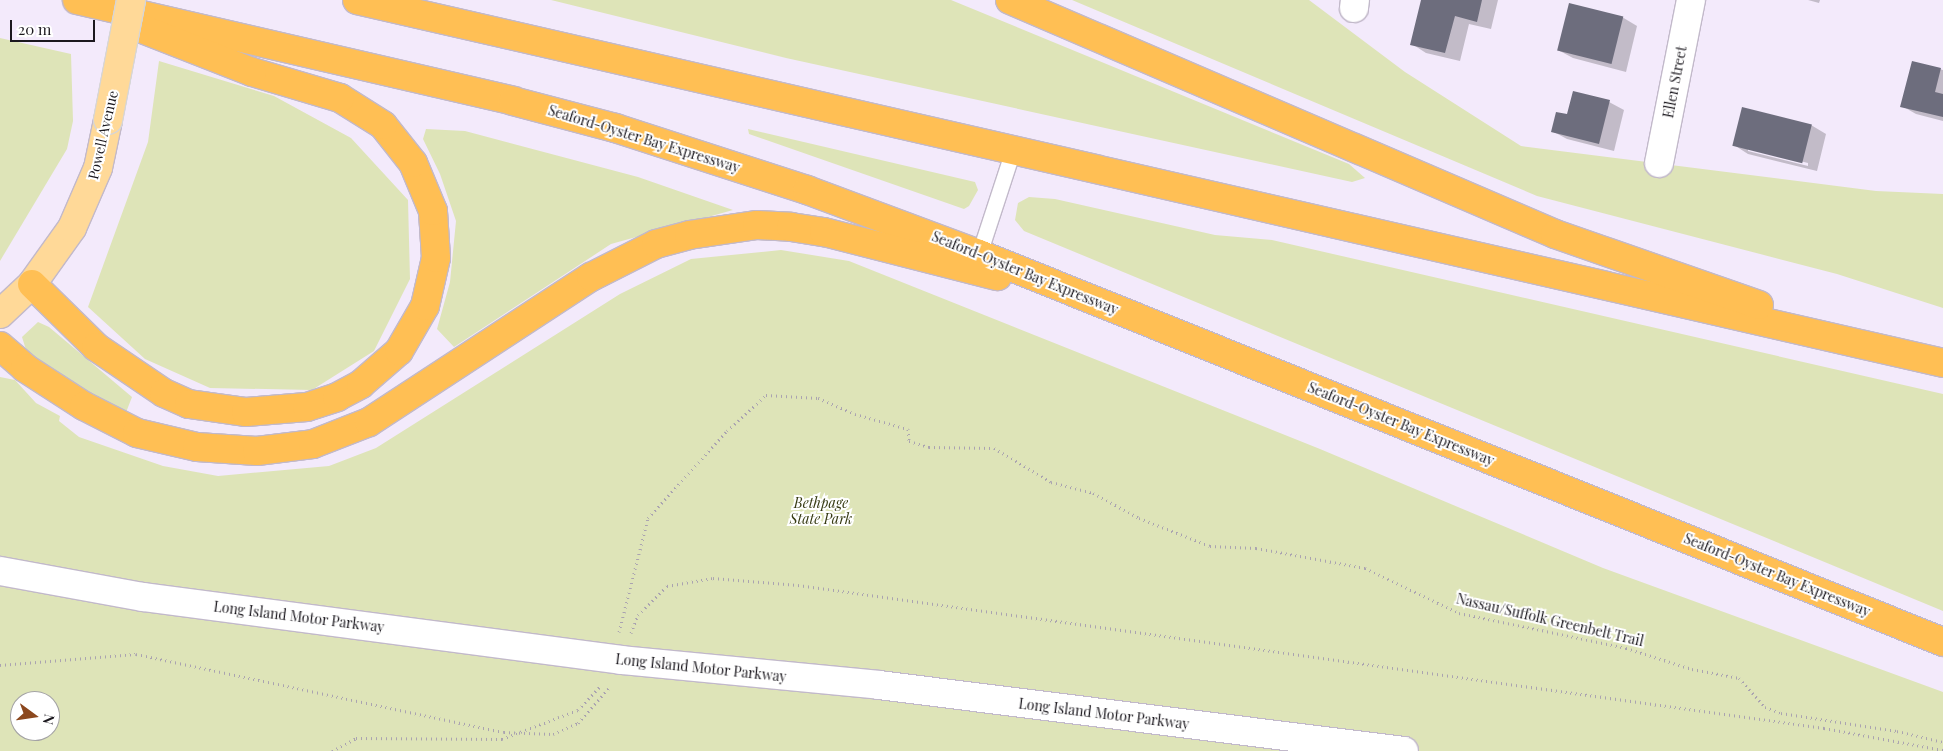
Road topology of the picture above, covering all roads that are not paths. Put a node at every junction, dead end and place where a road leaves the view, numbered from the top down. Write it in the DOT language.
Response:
graph roads {
  1 [pos="69,0"];
  2 [pos="77,0"];
  3 [pos="131,0"];
  4 [pos="357,0"];
  5 [pos="1010,0"];
  6 [pos="1692,0"];
  7 [pos="1012,150"];
  8 [pos="1659,163"];
  9 [pos="980,254"];
  10 [pos="32,284"];
  11 [pos="1098,302"];
  12 [pos="0,314"];
  13 [pos="0,346"];
  14 [pos="1890,350"];
  15 [pos="1943,362"];
  16 [pos="0,571"];
  17 [pos="1943,642"];
  18 [pos="1404,751"];
  1 -- 10 [label="highway"];
  2 -- 9 [label="highway, Seaford-Oyster Bay Expressway"];
  3 -- 10 [label="main road, Powell Avenue, bridge"];
  4 -- 7 [label="highway"];
  5 -- 14 [label="highway"];
  6 -- 8 [label="street, Ellen Street"];
  7 -- 9 [label="lane"];
  7 -- 14 [label="highway"];
  9 -- 11 [label="highway, Seaford-Oyster Bay Expressway"];
  10 -- 12 [label="main road, Powell Avenue"];
  11 -- 13 [label="highway"];
  11 -- 17 [label="highway, Seaford-Oyster Bay Expressway"];
  14 -- 15 [label="highway"];
  16 -- 18 [label="street, Long Island Motor Parkway"];
}
